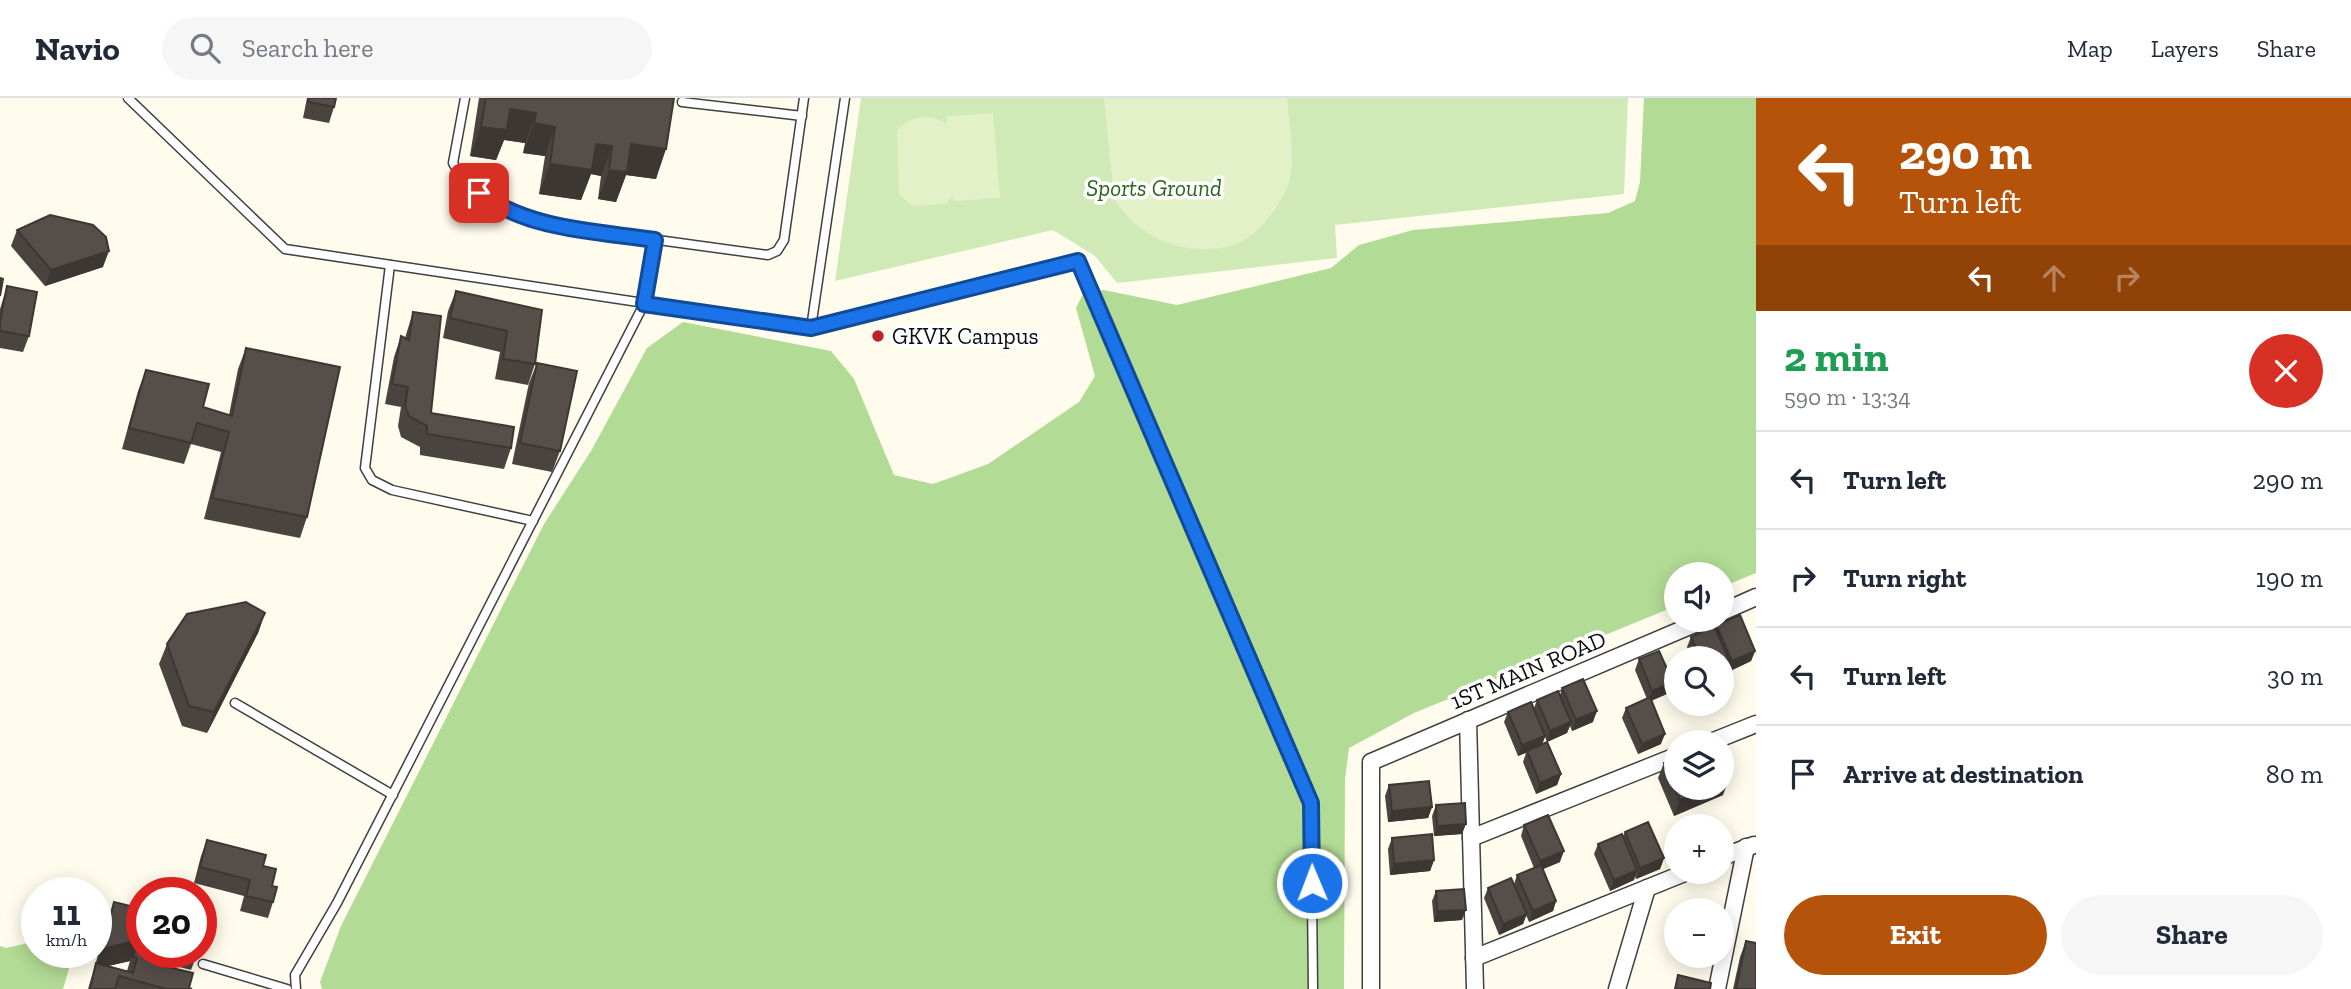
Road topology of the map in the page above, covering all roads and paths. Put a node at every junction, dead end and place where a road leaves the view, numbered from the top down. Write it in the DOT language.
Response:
graph roads {
  1 [pos="128,98"];
  2 [pos="465,98"];
  3 [pos="804,98"];
  4 [pos="845,98"];
  5 [pos="682,102"];
  6 [pos="802,116"];
  7 [pos="655,240"];
  8 [pos="390,265"];
  9 [pos="644,304"];
  10 [pos="811,328"];
  11 [pos="533,521"];
  12 [pos="1756,597"];
  13 [pos="1734,607"];
  14 [pos="1675,632"];
  15 [pos="235,703"];
  16 [pos="1468,720"];
  17 [pos="1756,724"];
  18 [pos="1734,733"];
  19 [pos="1664,761"];
  20 [pos="393,795"];
  21 [pos="1471,838"];
  22 [pos="1751,846"];
  23 [pos="1734,852"];
  24 [pos="1664,881"];
  25 [pos="1647,888"];
  26 [pos="1474,958"];
  27 [pos="216,968"];
  28 [pos="287,989"];
  29 [pos="296,989"];
  30 [pos="1313,989"];
  31 [pos="1371,989"];
  32 [pos="1475,989"];
  33 [pos="1617,989"];
  34 [pos="1717,989"];
  1 -- 8 [label="lane"];
  2 -- 7 [label="lane"];
  3 -- 6 [label="lane"];
  4 -- 10 [label="lane"];
  5 -- 6 [label="lane"];
  6 -- 7 [label="lane"];
  7 -- 9 [label="lane"];
  8 -- 9 [label="lane"];
  8 -- 11 [label="lane"];
  9 -- 10 [label="lane"];
  9 -- 11 [label="lane"];
  10 -- 30 [label="lane"];
  11 -- 20 [label="lane"];
  12 -- 13 [label="street"];
  14 -- 16 [label="street, 1ST MAIN ROAD"];
  15 -- 20 [label="lane"];
  16 -- 21 [label="street"];
  16 -- 31 [label="street, 1ST MAIN ROAD"];
  17 -- 18 [label="street"];
  19 -- 21 [label="street"];
  20 -- 29 [label="lane"];
  21 -- 26 [label="street"];
  22 -- 23 [label="street"];
  22 -- 34 [label="street"];
  24 -- 25 [label="street"];
  25 -- 26 [label="street"];
  25 -- 33 [label="street"];
  26 -- 32 [label="street"];
  27 -- 28 [label="lane"];
}
